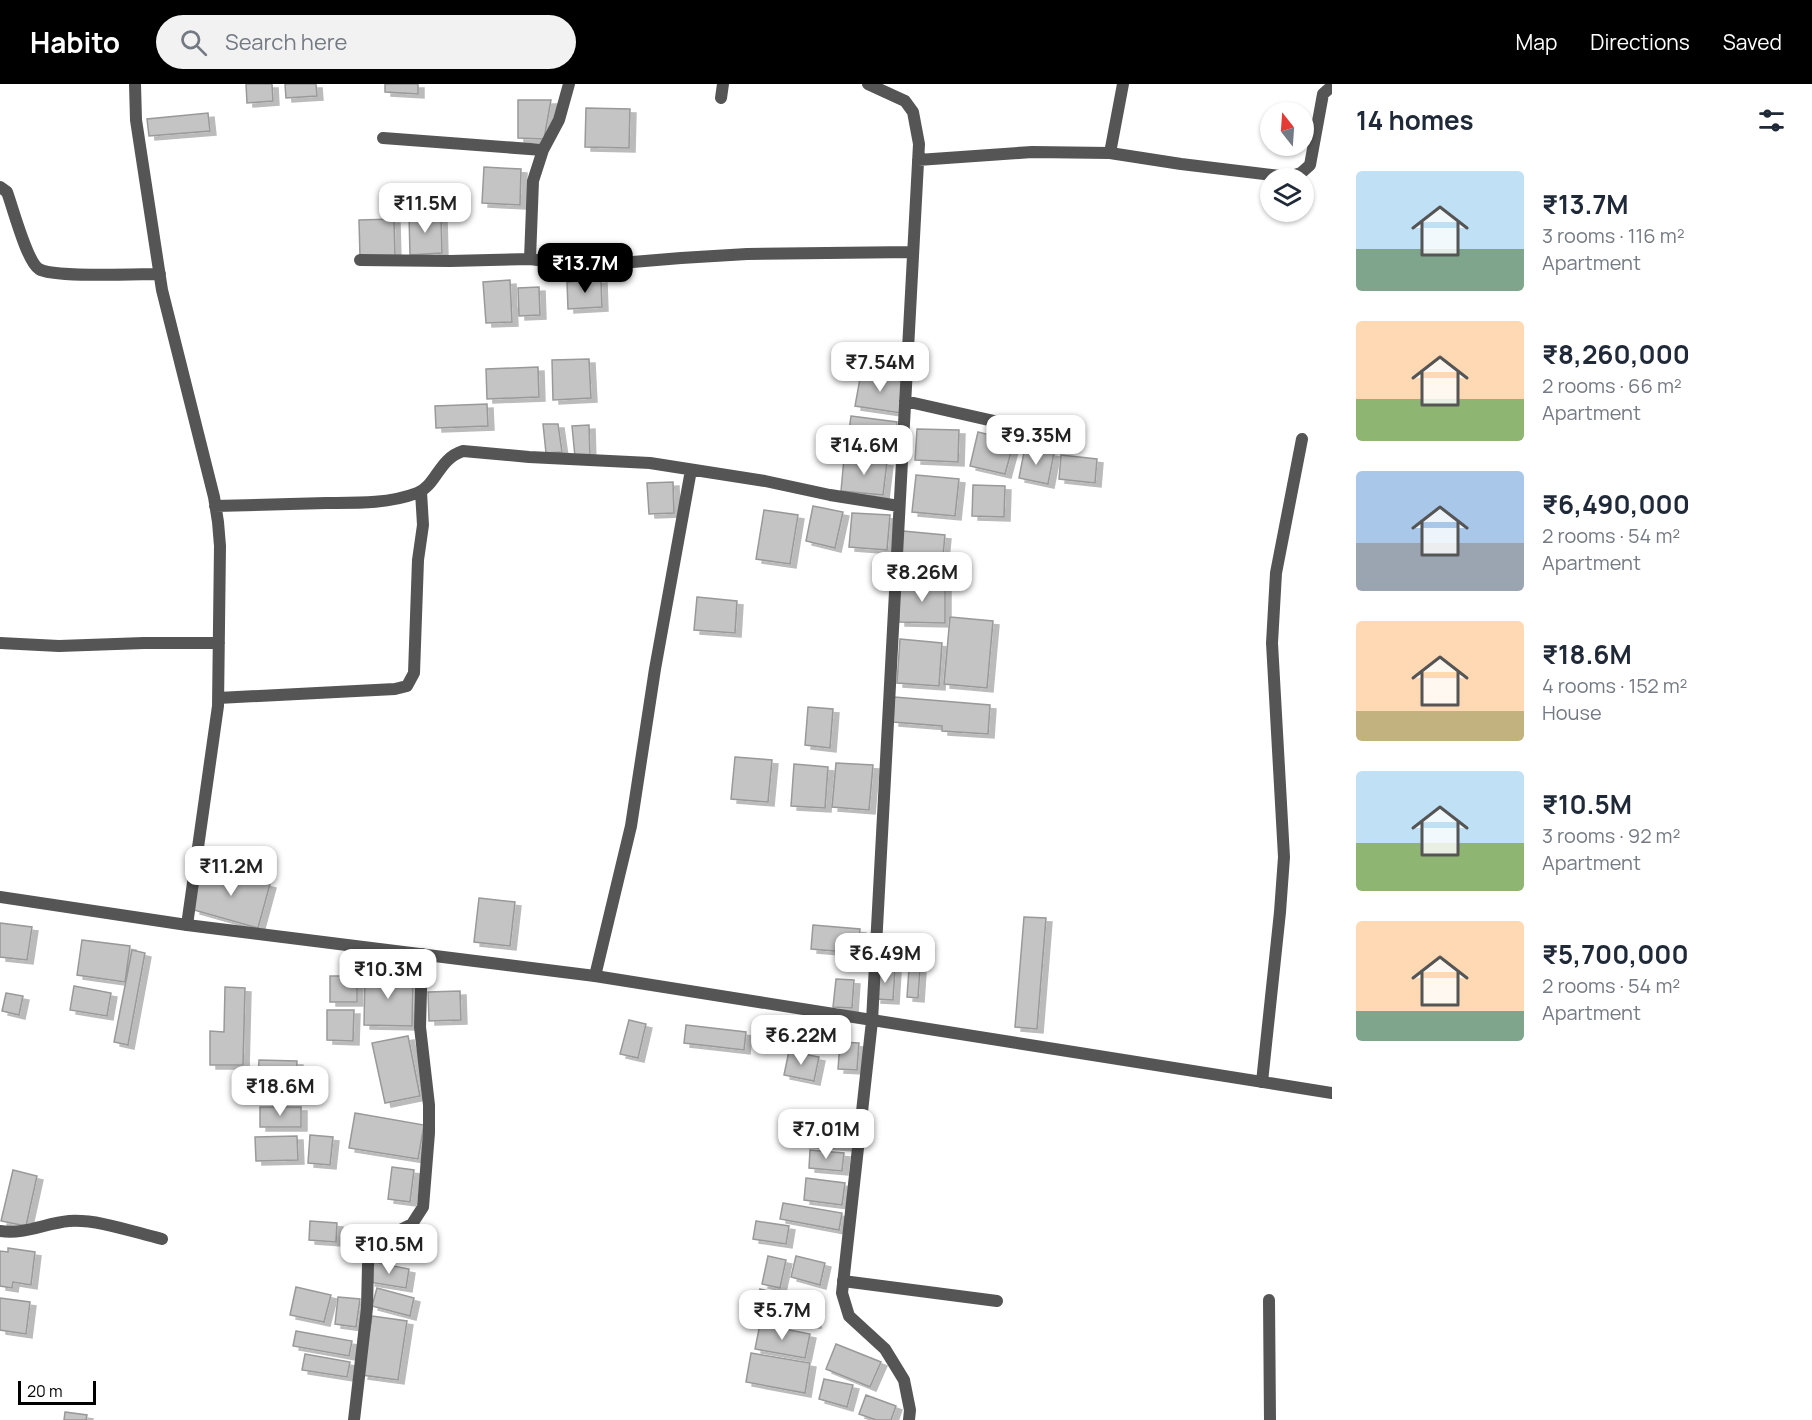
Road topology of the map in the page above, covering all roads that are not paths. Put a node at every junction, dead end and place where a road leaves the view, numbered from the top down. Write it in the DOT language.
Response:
graph roads {
  1 [pos="135,84"];
  2 [pos="569,84"];
  3 [pos="723,84"];
  4 [pos="868,84"];
  5 [pos="1123,84"];
  6 [pos="1332,86"];
  7 [pos="721,98"];
  8 [pos="382,138"];
  9 [pos="543,150"];
  10 [pos="1110,153"];
  11 [pos="918,160"];
  12 [pos="0,187"];
  13 [pos="913,252"];
  14 [pos="530,259"];
  15 [pos="360,260"];
  16 [pos="160,274"];
  17 [pos="905,401"];
  18 [pos="1060,436"];
  19 [pos="1302,439"];
  20 [pos="691,470"];
  21 [pos="421,492"];
  22 [pos="215,506"];
  23 [pos="899,506"];
  24 [pos="0,643"];
  25 [pos="219,643"];
  26 [pos="218,698"];
  27 [pos="0,897"];
  28 [pos="186,925"];
  29 [pos="422,954"];
  30 [pos="595,976"];
  31 [pos="872,1021"];
  32 [pos="1262,1082"];
  33 [pos="1332,1093"];
  34 [pos="0,1232"];
  35 [pos="162,1239"];
  36 [pos="843,1281"];
  37 [pos="1269,1300"];
  38 [pos="997,1301"];
  39 [pos="354,1420"];
  40 [pos="909,1420"];
  41 [pos="1270,1420"];
  1 -- 16 [label="street"];
  2 -- 9 [label="street"];
  3 -- 7 [label="street"];
  4 -- 11 [label="street"];
  5 -- 10 [label="street"];
  6 -- 10 [label="street"];
  8 -- 9 [label="street"];
  9 -- 14 [label="street"];
  10 -- 11 [label="street"];
  11 -- 13 [label="street"];
  12 -- 16 [label="street"];
  13 -- 14 [label="street"];
  13 -- 17 [label="street"];
  14 -- 15 [label="street"];
  16 -- 22 [label="street"];
  17 -- 18 [label="street"];
  17 -- 23 [label="street"];
  19 -- 32 [label="street"];
  20 -- 21 [label="street"];
  20 -- 23 [label="street"];
  20 -- 30 [label="street"];
  21 -- 22 [label="street"];
  21 -- 26 [label="street"];
  22 -- 25 [label="street"];
  23 -- 31 [label="street"];
  24 -- 25 [label="street"];
  25 -- 26 [label="street"];
  26 -- 28 [label="street"];
  27 -- 28 [label="street"];
  28 -- 29 [label="street"];
  29 -- 30 [label="street"];
  29 -- 39 [label="street"];
  30 -- 31 [label="street"];
  31 -- 32 [label="street"];
  31 -- 36 [label="street"];
  32 -- 33 [label="street"];
  34 -- 35 [label="street"];
  36 -- 38 [label="street"];
  36 -- 40 [label="street"];
  37 -- 41 [label="street"];
}
